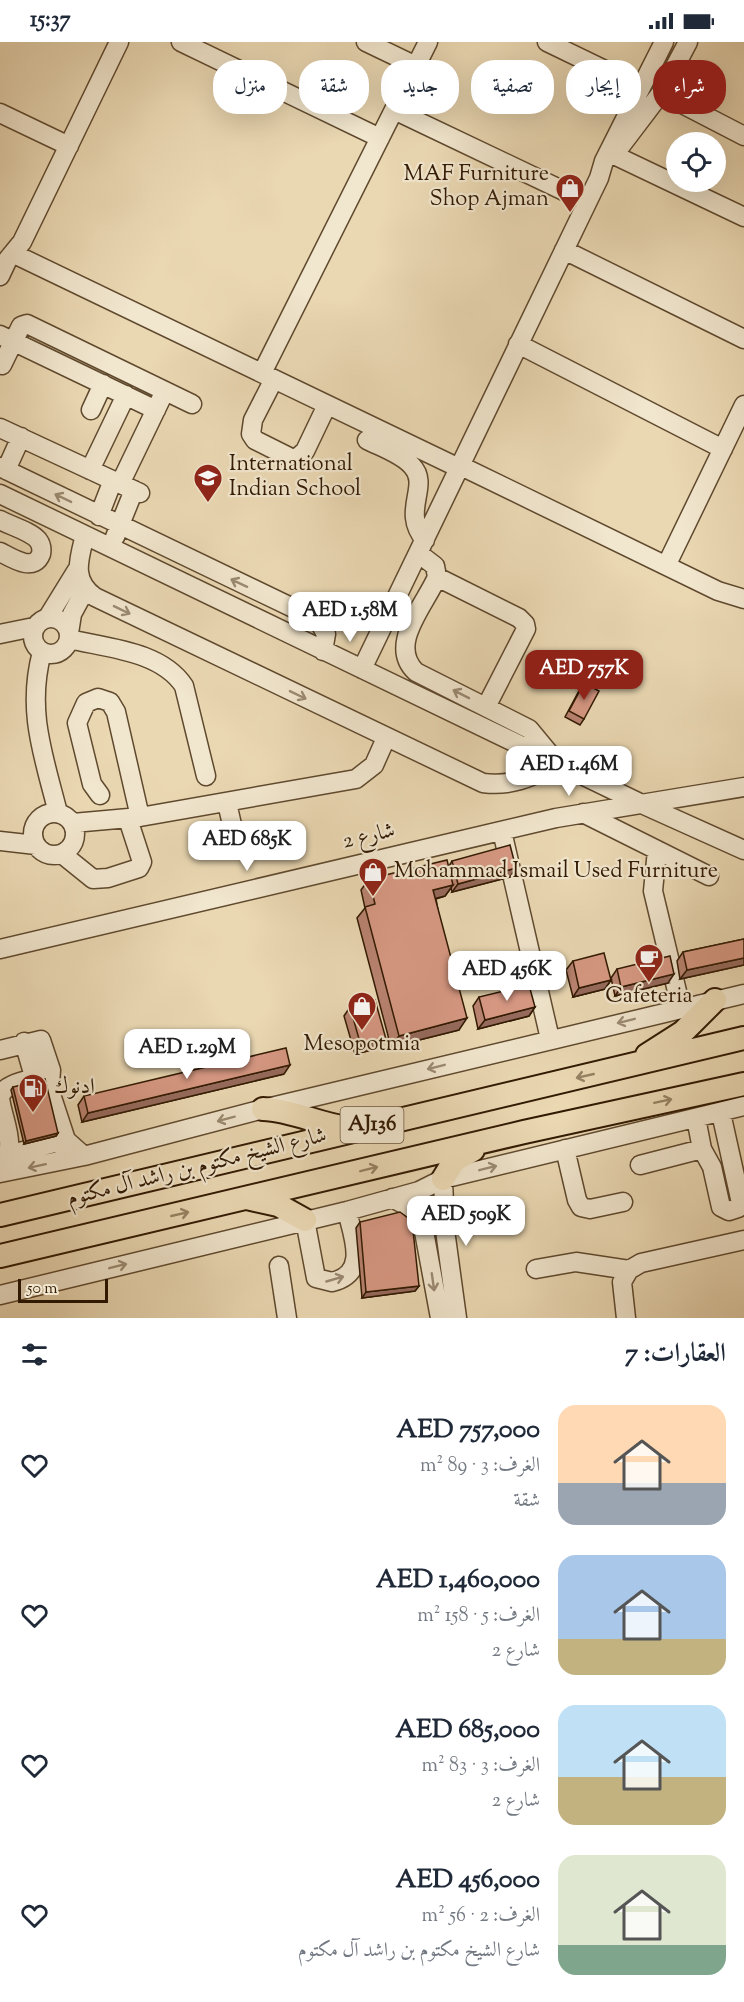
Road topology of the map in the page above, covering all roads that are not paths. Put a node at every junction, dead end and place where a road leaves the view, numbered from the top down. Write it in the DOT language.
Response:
graph roads {
  1 [pos="119,42"];
  2 [pos="181,42"];
  3 [pos="366,42"];
  4 [pos="428,42"];
  5 [pos="547,42"];
  6 [pos="688,42"];
  7 [pos="656,45"];
  8 [pos="404,60"];
  9 [pos="419,60"];
  10 [pos="584,60"];
  11 [pos="678,60"];
  12 [pos="641,84"];
  13 [pos="653,104"];
  14 [pos="0,113"];
  15 [pos="392,114"];
  16 [pos="402,114"];
  17 [pos="627,114"];
  18 [pos="702,114"];
  19 [pos="744,136"];
  20 [pos="380,138"];
  21 [pos="69,146"];
  22 [pos="615,155"];
  23 [pos="598,178"];
  24 [pos="586,202"];
  25 [pos="744,217"];
  26 [pos="564,250"];
  27 [pos="8,256"];
  28 [pos="0,276"];
  29 [pos="7,338"];
  30 [pos="744,339"];
  31 [pos="518,344"];
  32 [pos="2,365"];
  33 [pos="268,376"];
  34 [pos="103,384"];
  35 [pos="165,391"];
  36 [pos="126,395"];
  37 [pos="192,404"];
  38 [pos="327,405"];
  39 [pos="91,410"];
  40 [pos="156,410"];
  41 [pos="743,411"];
  42 [pos="0,428"];
  43 [pos="21,438"];
  44 [pos="367,440"];
  45 [pos="723,449"];
  46 [pos="460,467"];
  47 [pos="3,469"];
  48 [pos="90,470"];
  49 [pos="127,487"];
  50 [pos="0,494"];
  51 [pos="99,516"];
  52 [pos="0,520"];
  53 [pos="55,520"];
  54 [pos="119,526"];
  55 [pos="85,534"];
  56 [pos="34,537"];
  57 [pos="156,544"];
  58 [pos="111,547"];
  59 [pos="422,547"];
  60 [pos="0,552"];
  61 [pos="144,562"];
  62 [pos="667,564"];
  63 [pos="77,570"];
  64 [pos="437,577"];
  65 [pos="86,590"];
  66 [pos="744,599"];
  67 [pos="41,622"];
  68 [pos="0,634"];
  69 [pos="379,634"];
  70 [pos="69,636"];
  71 [pos="406,638"];
  72 [pos="323,651"];
  73 [pos="42,652"];
  74 [pos="362,669"];
  75 [pos="416,672"];
  76 [pos="397,686"];
  77 [pos="486,707"];
  78 [pos="386,738"];
  79 [pos="558,764"];
  80 [pos="206,776"];
  81 [pos="744,787"];
  82 [pos="226,803"];
  83 [pos="644,805"];
  84 [pos="583,813"];
  85 [pos="66,818"];
  86 [pos="126,819"];
  87 [pos="685,824"];
  88 [pos="502,831"];
  89 [pos="0,841"];
  90 [pos="236,842"];
  91 [pos="36,845"];
  92 [pos="657,850"];
  93 [pos="744,850"];
  94 [pos="62,854"];
  95 [pos="744,864"];
  96 [pos="709,876"];
  97 [pos="0,949"];
  98 [pos="744,994"];
  99 [pos="716,1000"];
  100 [pos="681,1008"];
  101 [pos="744,1038"];
  102 [pos="550,1039"];
  103 [pos="21,1043"];
  104 [pos="0,1050"];
  105 [pos="626,1067"];
  106 [pos="38,1081"];
  107 [pos="744,1084"];
  108 [pos="0,1093"];
  109 [pos="744,1106"];
  110 [pos="263,1109"];
  111 [pos="721,1113"];
  112 [pos="696,1118"];
  113 [pos="357,1129"];
  114 [pos="506,1136"];
  115 [pos="565,1149"];
  116 [pos="702,1149"];
  117 [pos="77,1150"];
  118 [pos="4,1162"];
  119 [pos="639,1165"];
  120 [pos="0,1173"];
  121 [pos="443,1179"];
  122 [pos="392,1198"];
  123 [pos="247,1199"];
  124 [pos="623,1202"];
  125 [pos="347,1211"];
  126 [pos="0,1215"];
  127 [pos="305,1220"];
  128 [pos="744,1240"];
  129 [pos="0,1256"];
  130 [pos="279,1266"];
  131 [pos="536,1269"];
  132 [pos="629,1270"];
  133 [pos="0,1295"];
  134 [pos="287,1318"];
  135 [pos="440,1318"];
  136 [pos="457,1318"];
  137 [pos="626,1318"];
  1 -- 21 [label="street"];
  2 -- 20 [label="street"];
  3 -- 8 [label="street"];
  4 -- 9 [label="street"];
  5 -- 10 [label="street"];
  6 -- 11 [label="street"];
  7 -- 12 [label="street"];
  13 -- 22 [label="street"];
  14 -- 21 [label="street"];
  15 -- 20 [label="street"];
  16 -- 24 [label="street"];
  17 -- 23 [label="street"];
  18 -- 19 [label="street"];
  20 -- 33 [label="street"];
  21 -- 27 [label="street"];
  22 -- 23 [label="street"];
  22 -- 25 [label="street"];
  23 -- 24 [label="street"];
  24 -- 26 [label="street"];
  26 -- 30 [label="street"];
  26 -- 31 [label="street"];
  27 -- 28 [label="street"];
  27 -- 33 [label="street"];
  29 -- 32 [label="street"];
  29 -- 34 [label="street"];
  29 -- 35 [label="street"];
  31 -- 45 [label="street"];
  31 -- 46 [label="street"];
  33 -- 38 [label="street"];
  33 -- 38 [label="street"];
  34 -- 36 [label="street"];
  34 -- 39 [label="street"];
  35 -- 37 [label="street"];
  35 -- 40 [label="street"];
  36 -- 40 [label="street"];
  36 -- 48 [label="street"];
  38 -- 46 [label="street"];
  40 -- 49 [label="street"];
  41 -- 45 [label="street"];
  42 -- 43 [label="street"];
  43 -- 47 [label="street"];
  43 -- 48 [label="street"];
  44 -- 59 [label="street"];
  45 -- 62 [label="street"];
  46 -- 59 [label="street"];
  46 -- 62 [label="street"];
  51 -- 47 [label="street, one-way"];
  48 -- 49 [label="street"];
  49 -- 51 [label="street"];
  49 -- 54 [label="street"];
  50 -- 53 [label="street"];
  51 -- 54 [label="street"];
  52 -- 56 [label="street"];
  53 -- 55 [label="street"];
  53 -- 56 [label="street"];
  54 -- 57 [label="street"];
  54 -- 58 [label="street"];
  55 -- 58 [label="street"];
  55 -- 63 [label="street"];
  56 -- 60 [label="street"];
  57 -- 61 [label="street"];
  72 -- 57 [label="street, one-way"];
  58 -- 61 [label="street"];
  59 -- 64 [label="street"];
  59 -- 69 [label="street"];
  61 -- 72 [label="street"];
  62 -- 66 [label="street"];
  63 -- 65 [label="street"];
  63 -- 67 [label="street"];
  64 -- 71 [label="street"];
  64 -- 77 [label="street"];
  65 -- 70 [label="street"];
  65 -- 78 [label="street, one-way"];
  67 -- 68 [label="street"];
  67 -- 70 [label="street"];
  67 -- 73 [label="street"];
  69 -- 71 [label="street"];
  69 -- 74 [label="street"];
  70 -- 73 [label="street"];
  70 -- 80 [label="street"];
  71 -- 75 [label="street"];
  72 -- 74 [label="street"];
  73 -- 85 [label="street"];
  74 -- 76 [label="street"];
  75 -- 76 [label="street"];
  77 -- 75 [label="street, one-way"];
  76 -- 79 [label="street"];
  77 -- 79 [label="street"];
  78 -- 79 [label="street"];
  78 -- 82 [label="street"];
  79 -- 83 [label="street"];
  81 -- 83 [label="street, شارع 2"];
  82 -- 86 [label="street"];
  82 -- 90 [label="street"];
  83 -- 84 [label="street, شارع 2"];
  83 -- 87 [label="street"];
  84 -- 88 [label="street, شارع 2"];
  84 -- 92 [label="street"];
  85 -- 86 [label="street"];
  85 -- 91 [label="street"];
  85 -- 94 [label="street"];
  86 -- 86 [label="street"];
  86 -- 94 [label="street"];
  87 -- 93 [label="street"];
  87 -- 95 [label="street"];
  88 -- 97 [label="street, شارع 2"];
  88 -- 102 [label="street"];
  89 -- 91 [label="street"];
  91 -- 94 [label="street"];
  92 -- 96 [label="street"];
  92 -- 100 [label="street"];
  98 -- 99 [label="street"];
  99 -- 100 [label="street"];
  99 -- 105 [label="main road"];
  100 -- 102 [label="street, one-way"];
  101 -- 105 [label="main road, شارع الشيخ مكتوم بن راشد آل مكتوم / AJ136"];
  102 -- 110 [label="street, one-way"];
  103 -- 104 [label="street"];
  103 -- 106 [label="street"];
  103 -- 106 [label="street"];
  105 -- 113 [label="main road, شارع الشيخ مكتوم بن راشد آل مكتوم / AJ136, one-way"];
  106 -- 108 [label="street"];
  106 -- 117 [label="street"];
  114 -- 107 [label="main road, شارع الشيخ مكتوم بن راشد آل مكتوم / AJ136, one-way"];
  108 -- 118 [label="street"];
  109 -- 111 [label="street"];
  110 -- 113 [label="main road"];
  110 -- 117 [label="street, one-way"];
  111 -- 112 [label="street"];
  111 -- 116 [label="street"];
  112 -- 115 [label="street"];
  112 -- 116 [label="street"];
  113 -- 126 [label="main road, شارع الشيخ مكتوم بن راشد آل مكتوم / AJ136"];
  114 -- 121 [label="main road"];
  123 -- 114 [label="main road, شارع الشيخ مكتوم بن راشد آل مكتوم / AJ136, one-way"];
  121 -- 115 [label="street, one-way"];
  115 -- 124 [label="street"];
  116 -- 119 [label="street"];
  117 -- 118 [label="street"];
  117 -- 120 [label="street, one-way"];
  121 -- 122 [label="street"];
  121 -- 136 [label="street"];
  122 -- 125 [label="street"];
  122 -- 135 [label="street, one-way"];
  123 -- 127 [label="main road"];
  129 -- 123 [label="main road, شارع الشيخ مكتوم بن راشد آل مكتوم / AJ136, one-way"];
  125 -- 127 [label="street"];
  127 -- 125 [label="street, one-way"];
  133 -- 127 [label="street, one-way"];
  128 -- 132 [label="street"];
  130 -- 134 [label="street"];
  131 -- 132 [label="street"];
  132 -- 137 [label="street"];
}
